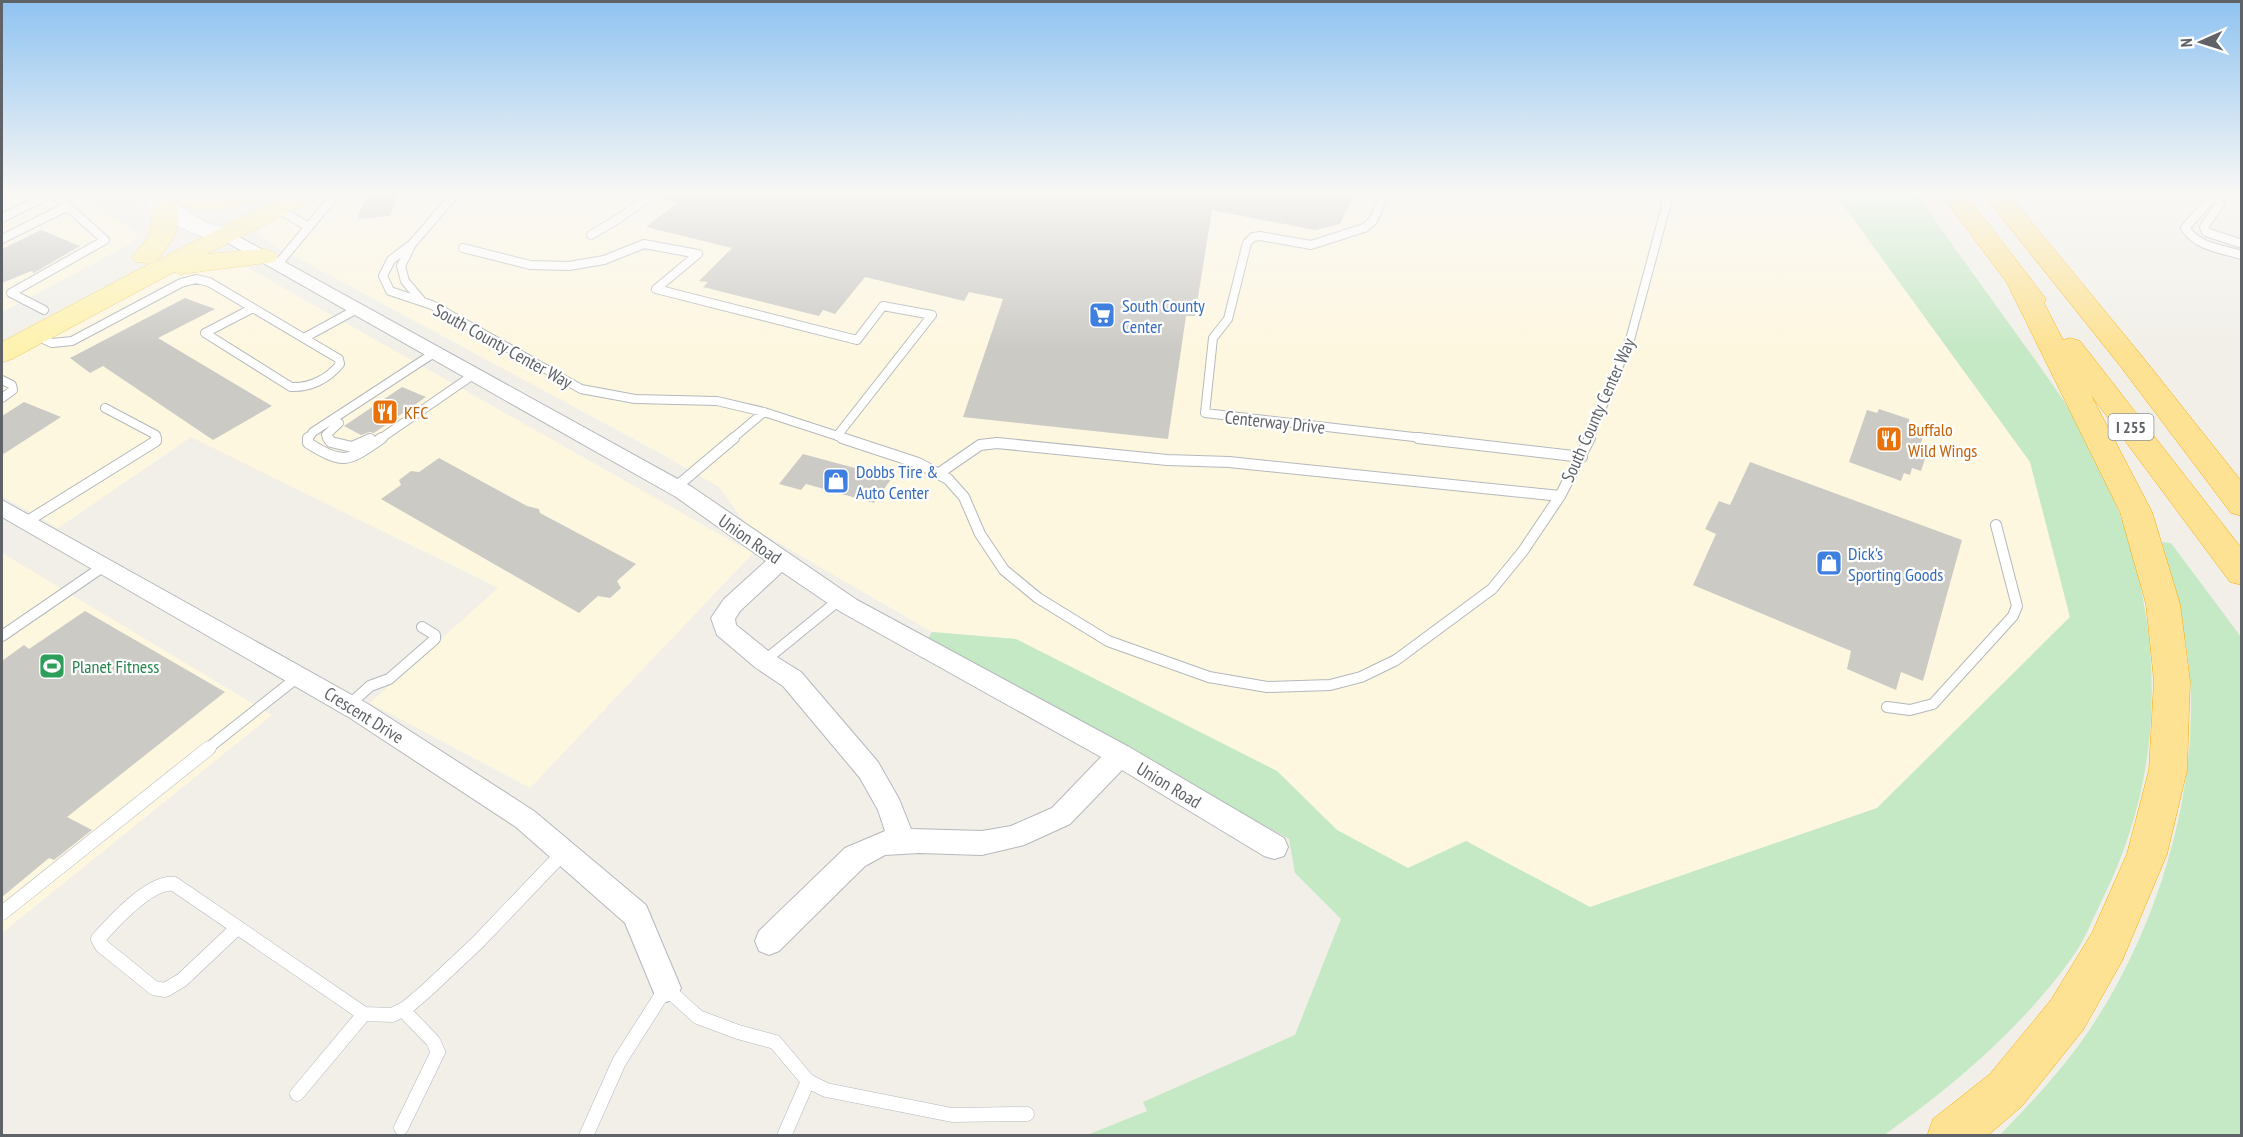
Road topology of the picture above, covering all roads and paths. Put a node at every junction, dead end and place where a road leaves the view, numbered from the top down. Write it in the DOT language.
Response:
graph roads {
  1 [pos="98,244"];
  2 [pos="159,244"];
  3 [pos="186,244"];
  4 [pos="242,244"];
  5 [pos="290,244"];
  6 [pos="412,244"];
  7 [pos="644,244"];
  8 [pos="644,244"];
  9 [pos="1247,244"];
  10 [pos="1656,244"];
  11 [pos="1991,244"];
  12 [pos="2036,244"];
  13 [pos="2206,244"];
  14 [pos="2227,244"];
  15 [pos="463,248"];
  16 [pos="2241,249"];
  17 [pos="2241,255"];
  18 [pos="271,261"];
  19 [pos="146,266"];
  20 [pos="2020,282"];
  21 [pos="2,287"];
  22 [pos="11,293"];
  23 [pos="421,300"];
  24 [pos="253,308"];
  25 [pos="357,309"];
  26 [pos="39,322"];
  27 [pos="2,332"];
  28 [pos="304,338"];
  29 [pos="2,353"];
  30 [pos="435,353"];
  31 [pos="2131,362"];
  32 [pos="473,375"];
  33 [pos="2,380"];
  34 [pos="378,390"];
  35 [pos="2,398"];
  36 [pos="105,408"];
  37 [pos="422,410"];
  38 [pos="764,412"];
  39 [pos="837,436"];
  40 [pos="1581,457"];
  41 [pos="2241,466"];
  42 [pos="938,474"];
  43 [pos="676,487"];
  44 [pos="1560,496"];
  45 [pos="2241,505"];
  46 [pos="2,508"];
  47 [pos="26,522"];
  48 [pos="1996,525"];
  49 [pos="781,561"];
  50 [pos="104,566"];
  51 [pos="2241,573"];
  52 [pos="839,600"];
  53 [pos="422,627"];
  54 [pos="2,636"];
  55 [pos="764,661"];
  56 [pos="300,675"];
  57 [pos="349,705"];
  58 [pos="1887,707"];
  59 [pos="1120,755"];
  60 [pos="902,842"];
  61 [pos="1274,847"];
  62 [pos="564,853"];
  63 [pos="2,913"];
  64 [pos="237,928"];
  65 [pos="769,941"];
  66 [pos="666,988"];
  67 [pos="403,1010"];
  68 [pos="364,1014"];
  69 [pos="808,1081"];
  70 [pos="297,1094"];
  71 [pos="1027,1114"];
  72 [pos="401,1128"];
  73 [pos="586,1136"];
  74 [pos="784,1136"];
  75 [pos="1950,1136"];
  1 -- 22 [label="lane"];
  2 -- 19 [label="main road"];
  3 -- 19 [label="main road"];
  4 -- 18 [label="street, Union Road"];
  5 -- 18 [label="lane"];
  6 -- 23 [label="lane, South County Center Way"];
  6 -- 23 [label="lane, South County Center Way"];
  7 -- 39 [label="lane"];
  8 -- 15 [label="lane"];
  9 -- 40 [label="lane, Centerway Drive"];
  10 -- 40 [label="lane, South County Center Way"];
  11 -- 20 [label="highway, I 255"];
  12 -- 31 [label="highway, I 255"];
  13 -- 17 [label="lane"];
  14 -- 16 [label="lane"];
  18 -- 19 [label="main road"];
  18 -- 25 [label="street, Union Road"];
  19 -- 26 [label="main road"];
  20 -- 51 [label="highway, I 255"];
  20 -- 75 [label="highway"];
  21 -- 22 [label="lane"];
  22 -- 26 [label="lane"];
  23 -- 38 [label="lane, South County Center Way"];
  24 -- 26 [label="lane"];
  24 -- 28 [label="lane"];
  24 -- 28 [label="lane"];
  25 -- 28 [label="lane"];
  25 -- 30 [label="street, Union Road"];
  26 -- 27 [label="main road"];
  26 -- 29 [label="main road"];
  30 -- 32 [label="street, Union Road"];
  30 -- 34 [label="lane"];
  31 -- 41 [label="highway"];
  31 -- 45 [label="highway, I 255"];
  32 -- 37 [label="lane"];
  32 -- 43 [label="street, Union Road"];
  33 -- 35 [label="lane"];
  34 -- 37 [label="lane"];
  34 -- 37 [label="lane"];
  36 -- 47 [label="lane"];
  38 -- 39 [label="lane, South County Center Way"];
  38 -- 43 [label="lane"];
  39 -- 42 [label="lane, South County Center Way"];
  40 -- 44 [label="lane, South County Center Way"];
  42 -- 44 [label="lane"];
  42 -- 44 [label="lane, South County Center Way"];
  43 -- 49 [label="street, Union Road"];
  46 -- 47 [label="street, Crescent Drive"];
  47 -- 50 [label="street, Crescent Drive"];
  48 -- 58 [label="lane"];
  49 -- 52 [label="street, Union Road"];
  49 -- 55 [label="street"];
  50 -- 54 [label="lane"];
  50 -- 56 [label="street, Crescent Drive"];
  52 -- 55 [label="lane"];
  52 -- 59 [label="street, Union Road"];
  53 -- 57 [label="lane"];
  55 -- 60 [label="street"];
  56 -- 57 [label="street, Crescent Drive"];
  56 -- 63 [label="lane"];
  57 -- 62 [label="street, Crescent Drive"];
  59 -- 60 [label="street"];
  59 -- 61 [label="street, Union Road"];
  60 -- 65 [label="street"];
  62 -- 66 [label="street, Crescent Drive"];
  62 -- 67 [label="lane"];
  64 -- 64 [label="lane"];
  64 -- 68 [label="lane"];
  66 -- 69 [label="lane"];
  66 -- 73 [label="lane"];
  67 -- 68 [label="lane"];
  67 -- 72 [label="lane"];
  68 -- 70 [label="lane"];
  69 -- 71 [label="lane"];
  69 -- 74 [label="lane"];
}
